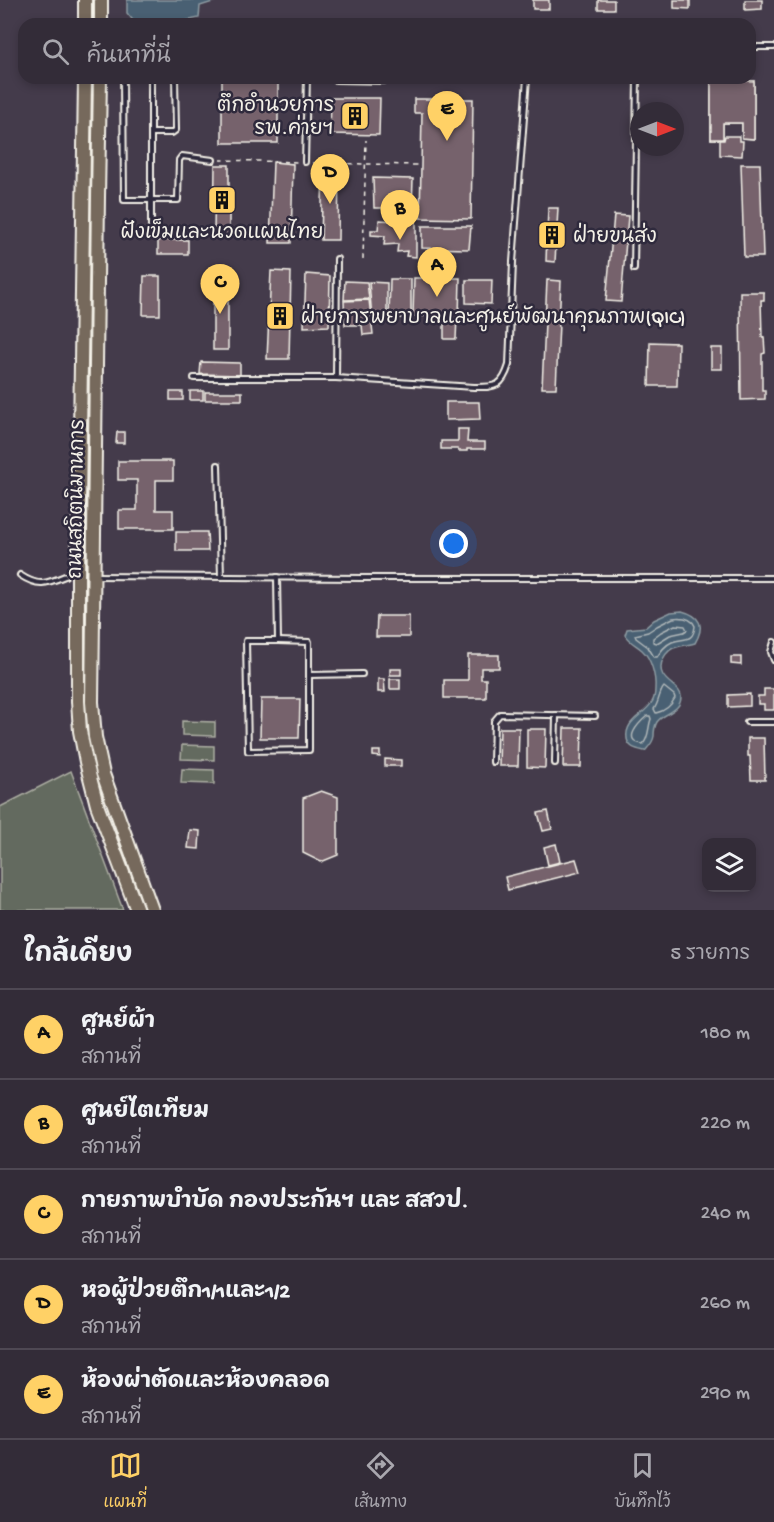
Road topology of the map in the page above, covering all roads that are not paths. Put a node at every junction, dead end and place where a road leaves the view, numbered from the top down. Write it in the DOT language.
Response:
graph roads {
  1 [pos="85,0"];
  2 [pos="101,0"];
  3 [pos="85,18"];
  4 [pos="101,18"];
  5 [pos="756,47"];
  6 [pos="774,47"];
  7 [pos="85,84"];
  8 [pos="100,84"];
  9 [pos="123,84"];
  10 [pos="151,84"];
  11 [pos="175,84"];
  12 [pos="307,84"];
  13 [pos="527,84"];
  14 [pos="637,84"];
  15 [pos="151,133"];
  16 [pos="213,160"];
  17 [pos="305,162"];
  18 [pos="151,200"];
  19 [pos="151,234"];
  20 [pos="338,259"];
  21 [pos="634,268"];
  22 [pos="194,378"];
  23 [pos="336,378"];
  24 [pos="218,465"];
  25 [pos="20,575"];
  26 [pos="71,576"];
  27 [pos="93,576"];
  28 [pos="221,577"];
  29 [pos="277,577"];
  30 [pos="774,578"];
  31 [pos="278,642"];
  32 [pos="774,642"];
  33 [pos="774,660"];
  34 [pos="363,674"];
  35 [pos="309,675"];
  36 [pos="556,715"];
  37 [pos="595,716"];
  38 [pos="747,722"];
  39 [pos="774,722"];
  40 [pos="494,762"];
  41 [pos="555,763"];
  42 [pos="137,910"];
  43 [pos="152,910"];
  1 -- 3 [label="main road"];
  2 -- 4 [label="main road"];
  5 -- 6 [label="lane"];
  7 -- 26 [label="main road, ถนนสถิตนิมานการ"];
  8 -- 27 [label="main road, ถนนสถิตนิมานการ"];
  9 -- 18 [label="lane"];
  10 -- 15 [label="lane"];
  11 -- 15 [label="lane"];
  12 -- 17 [label="lane"];
  13 -- 23 [label="lane"];
  14 -- 21 [label="lane"];
  15 -- 18 [label="lane"];
  16 -- 18 [label="lane"];
  18 -- 19 [label="lane"];
  20 -- 23 [label="lane"];
  22 -- 23 [label="lane"];
  24 -- 28 [label="lane"];
  25 -- 26 [label="lane"];
  26 -- 27 [label="main road"];
  26 -- 42 [label="main road, ถนนสถิตนิมานการ"];
  27 -- 28 [label="lane"];
  27 -- 43 [label="main road, ถนนสถิตนิมานการ"];
  28 -- 29 [label="lane"];
  29 -- 30 [label="lane"];
  29 -- 31 [label="lane"];
  31 -- 35 [label="lane"];
  31 -- 35 [label="lane"];
  32 -- 33 [label="lane"];
  34 -- 35 [label="lane"];
  36 -- 37 [label="lane"];
  36 -- 40 [label="lane"];
  36 -- 41 [label="lane"];
  38 -- 39 [label="lane"];
}
